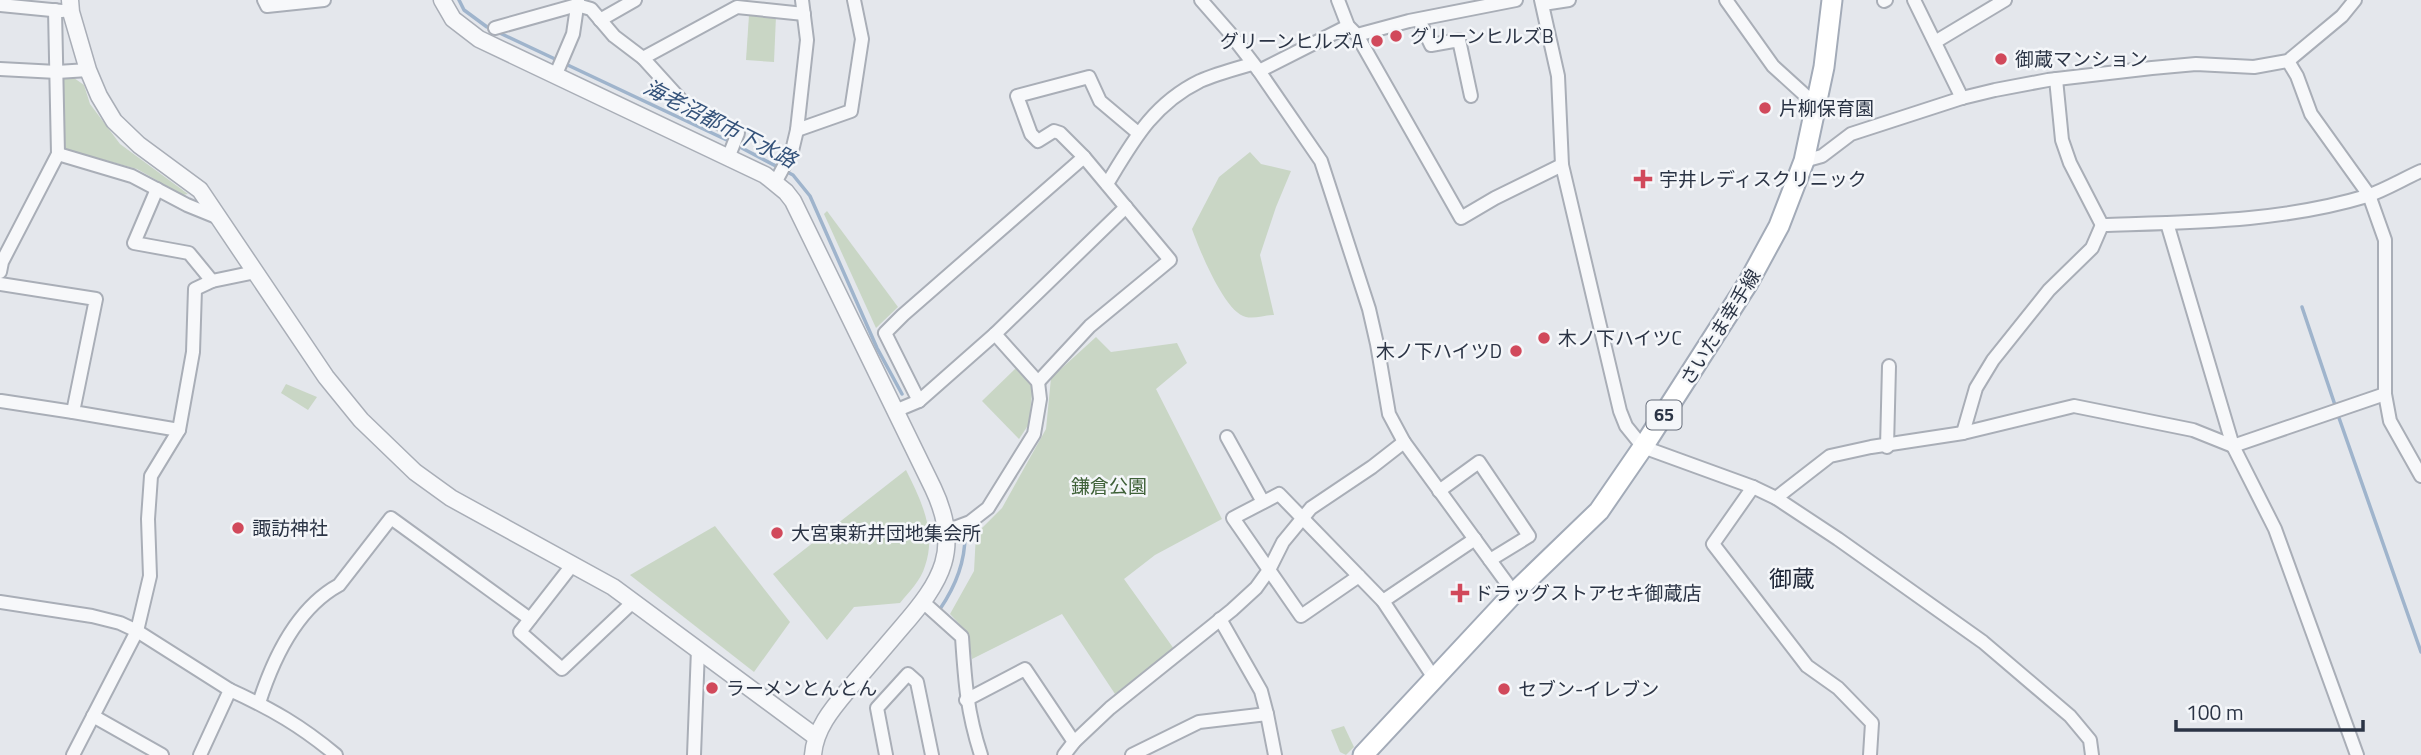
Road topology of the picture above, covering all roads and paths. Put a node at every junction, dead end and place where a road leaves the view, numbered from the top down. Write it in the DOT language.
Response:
graph roads {
  1 [pos="264,0"];
  2 [pos="324,0"];
  3 [pos="442,0"];
  4 [pos="635,0"];
  5 [pos="802,0"];
  6 [pos="854,0"];
  7 [pos="1200,0"];
  8 [pos="1338,0"];
  9 [pos="1516,0"];
  10 [pos="1569,0"];
  11 [pos="1726,0"];
  12 [pos="1832,0"];
  13 [pos="1914,0"];
  14 [pos="2005,0"];
  15 [pos="2355,0"];
  16 [pos="1542,2"];
  17 [pos="578,3"];
  18 [pos="0,5"];
  19 [pos="65,8"];
  20 [pos="804,14"];
  21 [pos="600,20"];
  22 [pos="1419,20"];
  23 [pos="495,28"];
  24 [pos="1352,31"];
  25 [pos="1936,42"];
  26 [pos="643,58"];
  27 [pos="2288,61"];
  28 [pos="1255,67"];
  29 [pos="0,69"];
  30 [pos="88,70"];
  31 [pos="57,72"];
  32 [pos="556,74"];
  33 [pos="2056,79"];
  34 [pos="1471,96"];
  35 [pos="1962,98"];
  36 [pos="1817,106"];
  37 [pos="797,130"];
  38 [pos="1138,133"];
  39 [pos="58,154"];
  40 [pos="1084,157"];
  41 [pos="728,158"];
  42 [pos="1804,161"];
  43 [pos="1562,165"];
  44 [pos="781,172"];
  45 [pos="2421,172"];
  46 [pos="1107,184"];
  47 [pos="157,189"];
  48 [pos="2370,195"];
  49 [pos="1126,207"];
  50 [pos="221,219"];
  51 [pos="2167,223"];
  52 [pos="2102,225"];
  53 [pos="4,247"];
  54 [pos="0,272"];
  55 [pos="255,272"];
  56 [pos="212,281"];
  57 [pos="0,284"];
  58 [pos="995,334"];
  59 [pos="1889,366"];
  60 [pos="1038,382"];
  61 [pos="2385,394"];
  62 [pos="919,401"];
  63 [pos="0,402"];
  64 [pos="895,411"];
  65 [pos="73,412"];
  66 [pos="179,430"];
  67 [pos="1963,433"];
  68 [pos="1227,437"];
  69 [pos="1404,442"];
  70 [pos="2233,446"];
  71 [pos="1643,447"];
  72 [pos="1887,447"];
  73 [pos="2421,476"];
  74 [pos="1753,487"];
  75 [pos="1439,491"];
  76 [pos="1776,498"];
  77 [pos="1263,502"];
  78 [pos="1303,516"];
  79 [pos="946,531"];
  80 [pos="1475,539"];
  81 [pos="1490,560"];
  82 [pos="573,564"];
  83 [pos="1269,570"];
  84 [pos="1359,576"];
  85 [pos="1514,593"];
  86 [pos="634,601"];
  87 [pos="1383,601"];
  88 [pos="0,602"];
  89 [pos="923,602"];
  90 [pos="530,619"];
  91 [pos="1220,619"];
  92 [pos="137,631"];
  93 [pos="698,649"];
  94 [pos="1434,678"];
  95 [pos="230,690"];
  96 [pos="967,700"];
  97 [pos="259,703"];
  98 [pos="1267,714"];
  99 [pos="93,716"];
  100 [pos="816,737"];
  101 [pos="1074,742"];
  102 [pos="73,755"];
  103 [pos="162,755"];
  104 [pos="200,755"];
  105 [pos="337,755"];
  106 [pos="694,755"];
  107 [pos="813,755"];
  108 [pos="887,755"];
  109 [pos="932,755"];
  110 [pos="981,755"];
  111 [pos="1065,755"];
  112 [pos="1132,755"];
  113 [pos="1275,755"];
  114 [pos="1363,755"];
  115 [pos="1870,755"];
  116 [pos="2092,755"];
  117 [pos="2357,755"];
  1 -- 2 [label="street"];
  3 -- 32 [label="street"];
  4 -- 21 [label="street"];
  5 -- 20 [label="street"];
  6 -- 37 [label="street"];
  7 -- 28 [label="street"];
  8 -- 24 [label="street"];
  9 -- 22 [label="street"];
  10 -- 16 [label="street"];
  11 -- 36 [label="street"];
  12 -- 36 [label="main road, さいたま幸手線 / 65"];
  13 -- 25 [label="street"];
  14 -- 25 [label="street"];
  15 -- 27 [label="street"];
  16 -- 43 [label="street"];
  17 -- 21 [label="street"];
  17 -- 23 [label="street"];
  17 -- 32 [label="street"];
  18 -- 19 [label="street"];
  19 -- 30 [label="street"];
  19 -- 31 [label="street"];
  20 -- 26 [label="street"];
  20 -- 37 [label="street"];
  21 -- 26 [label="street"];
  22 -- 24 [label="street"];
  22 -- 34 [label="street"];
  24 -- 28 [label="street"];
  24 -- 43 [label="street"];
  25 -- 35 [label="street"];
  26 -- 41 [label="street"];
  27 -- 33 [label="street"];
  27 -- 48 [label="street"];
  28 -- 38 [label="street"];
  28 -- 69 [label="street"];
  29 -- 31 [label="street"];
  30 -- 31 [label="street"];
  30 -- 50 [label="street"];
  31 -- 39 [label="street"];
  32 -- 41 [label="street"];
  33 -- 35 [label="street"];
  33 -- 52 [label="street"];
  35 -- 42 [label="street"];
  36 -- 42 [label="main road, さいたま幸手線 / 65"];
  37 -- 44 [label="street"];
  38 -- 40 [label="street"];
  38 -- 46 [label="street"];
  39 -- 47 [label="street"];
  39 -- 53 [label="street"];
  40 -- 46 [label="street"];
  40 -- 62 [label="street"];
  41 -- 44 [label="street"];
  42 -- 71 [label="main road, さいたま幸手線 / 65"];
  43 -- 71 [label="street"];
  44 -- 64 [label="street"];
  45 -- 48 [label="street"];
  46 -- 49 [label="street"];
  47 -- 50 [label="street"];
  47 -- 56 [label="street"];
  48 -- 51 [label="street"];
  48 -- 61 [label="street"];
  49 -- 58 [label="street"];
  49 -- 60 [label="street"];
  50 -- 55 [label="street"];
  51 -- 52 [label="street"];
  51 -- 70 [label="street"];
  52 -- 67 [label="street"];
  53 -- 54 [label="street"];
  55 -- 56 [label="street"];
  55 -- 82 [label="street"];
  56 -- 66 [label="street"];
  57 -- 65 [label="street"];
  58 -- 60 [label="street"];
  58 -- 62 [label="street"];
  59 -- 72 [label="street"];
  60 -- 79 [label="street"];
  61 -- 70 [label="street"];
  61 -- 73 [label="street"];
  62 -- 64 [label="street"];
  63 -- 65 [label="street"];
  64 -- 79 [label="street"];
  65 -- 66 [label="street"];
  66 -- 92 [label="street"];
  67 -- 70 [label="street"];
  67 -- 72 [label="street"];
  68 -- 77 [label="street"];
  69 -- 75 [label="street"];
  69 -- 78 [label="street"];
  70 -- 117 [label="street"];
  71 -- 74 [label="street"];
  71 -- 85 [label="main road, さいたま幸手線 / 65"];
  72 -- 76 [label="street"];
  74 -- 76 [label="street"];
  74 -- 115 [label="street"];
  75 -- 80 [label="street"];
  75 -- 81 [label="street"];
  76 -- 116 [label="street"];
  77 -- 78 [label="street"];
  77 -- 83 [label="street"];
  78 -- 83 [label="street"];
  78 -- 84 [label="street"];
  79 -- 89 [label="street"];
  80 -- 81 [label="street"];
  80 -- 87 [label="street"];
  81 -- 85 [label="street"];
  82 -- 86 [label="street"];
  82 -- 90 [label="street"];
  83 -- 84 [label="street"];
  83 -- 91 [label="street"];
  84 -- 87 [label="street"];
  85 -- 94 [label="main road, さいたま幸手線 / 65"];
  86 -- 90 [label="street"];
  86 -- 93 [label="street"];
  87 -- 94 [label="street"];
  88 -- 92 [label="street"];
  89 -- 96 [label="street"];
  89 -- 100 [label="street"];
  90 -- 97 [label="street"];
  91 -- 98 [label="street"];
  91 -- 101 [label="street"];
  92 -- 95 [label="street"];
  92 -- 99 [label="street"];
  93 -- 100 [label="street"];
  93 -- 106 [label="street"];
  94 -- 114 [label="main road, さいたま幸手線 / 65"];
  95 -- 97 [label="street"];
  95 -- 104 [label="street"];
  96 -- 101 [label="street"];
  96 -- 110 [label="street"];
  97 -- 105 [label="street"];
  98 -- 112 [label="street"];
  98 -- 113 [label="street"];
  99 -- 102 [label="street"];
  99 -- 103 [label="street"];
  100 -- 107 [label="street"];
  101 -- 111 [label="street"];
  108 -- 109 [label="street"];
}
